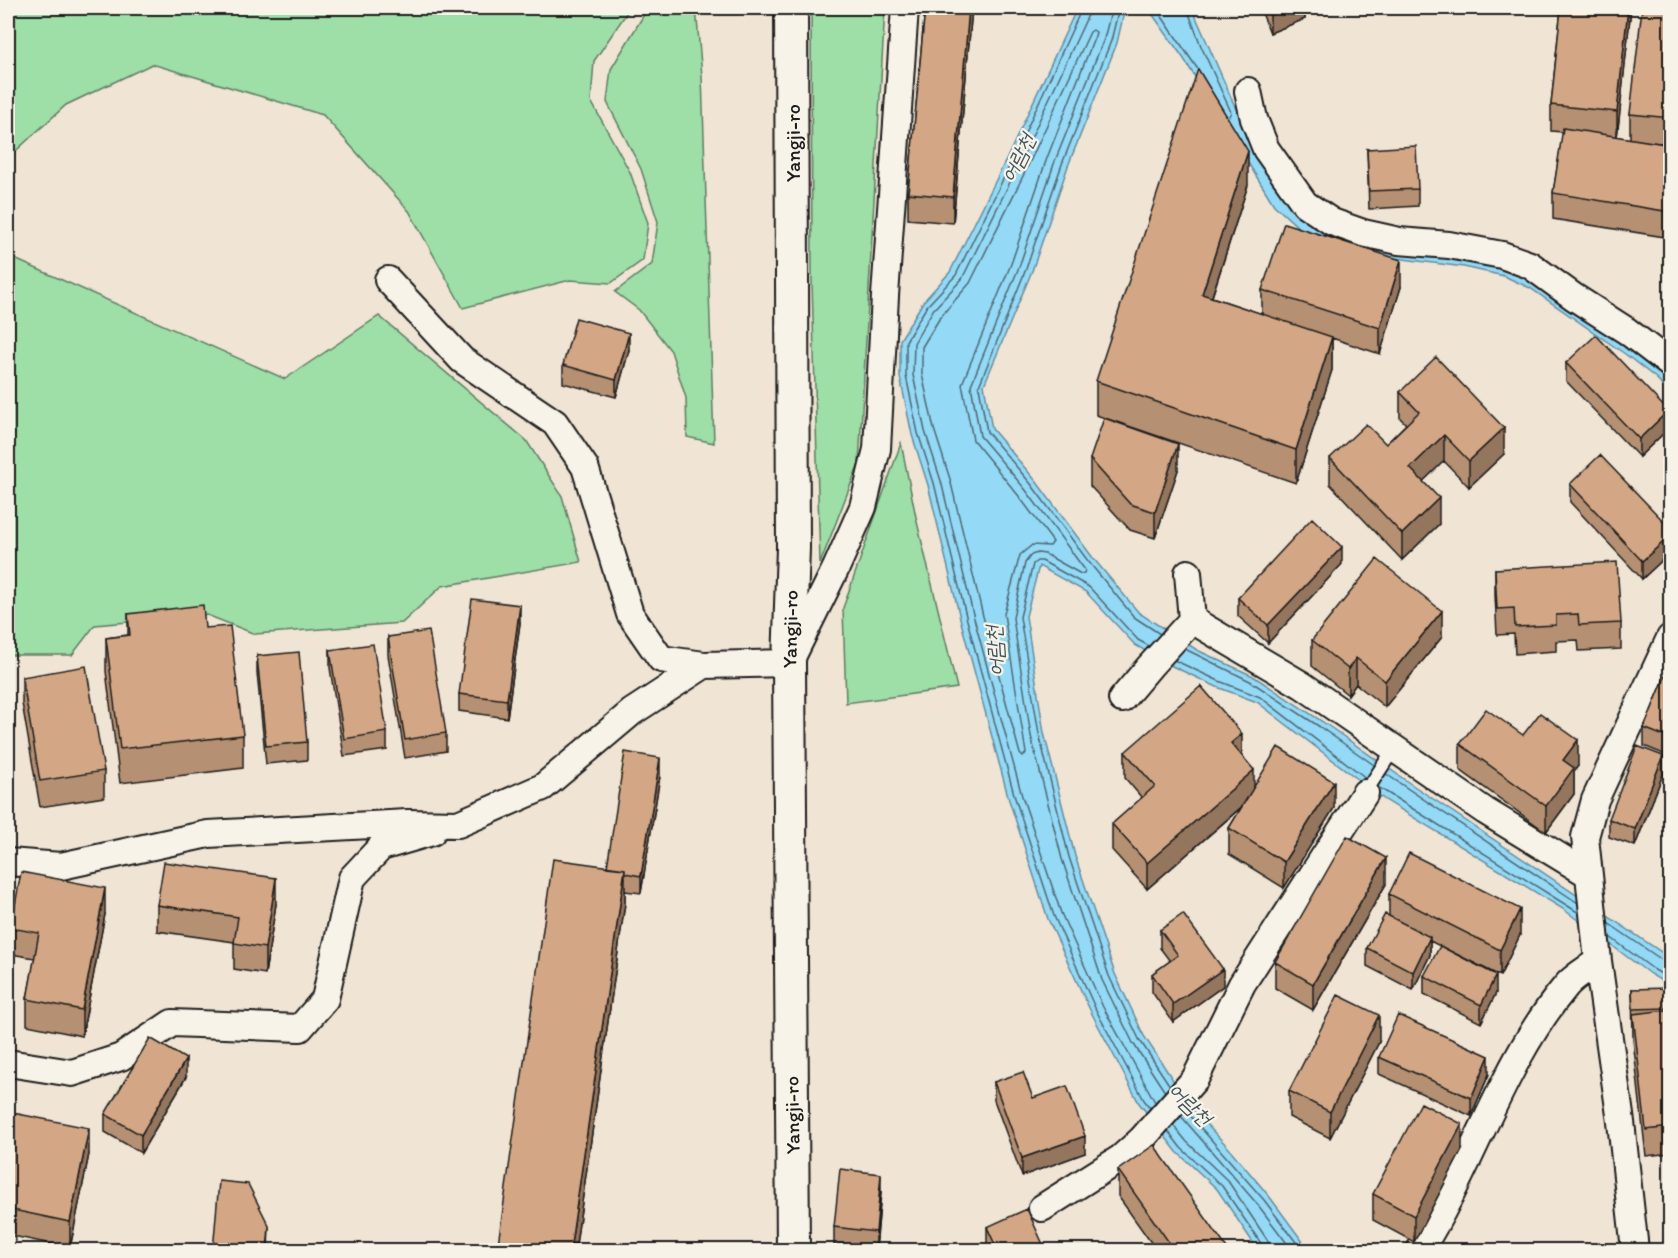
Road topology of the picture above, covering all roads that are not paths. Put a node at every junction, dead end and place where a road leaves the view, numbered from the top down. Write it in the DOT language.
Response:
graph roads {
  1 [pos="791,8"];
  2 [pos="905,8"];
  3 [pos="1248,92"];
  4 [pos="388,280"];
  5 [pos="1671,364"];
  6 [pos="1188,573"];
  7 [pos="1192,620"];
  8 [pos="1671,638"];
  9 [pos="789,663"];
  10 [pos="704,665"];
  11 [pos="1122,699"];
  12 [pos="1394,750"];
  13 [pos="1365,794"];
  14 [pos="458,824"];
  15 [pos="8,862"];
  16 [pos="1588,874"];
  17 [pos="1598,953"];
  18 [pos="8,1063"];
  19 [pos="1042,1208"];
  20 [pos="793,1251"];
  21 [pos="1420,1251"];
  22 [pos="1635,1251"];
  1 -- 9 [label="street, Yangji-ro"];
  2 -- 9 [label="street"];
  3 -- 5 [label="street"];
  4 -- 10 [label="street"];
  6 -- 7 [label="street"];
  7 -- 11 [label="street"];
  7 -- 12 [label="street"];
  8 -- 16 [label="street"];
  9 -- 10 [label="street"];
  9 -- 20 [label="street, Yangji-ro"];
  10 -- 14 [label="street"];
  12 -- 13 [label="lane"];
  12 -- 16 [label="street"];
  13 -- 19 [label="street"];
  14 -- 15 [label="street"];
  14 -- 18 [label="street"];
  16 -- 17 [label="street"];
  17 -- 21 [label="street"];
  17 -- 22 [label="street"];
}
